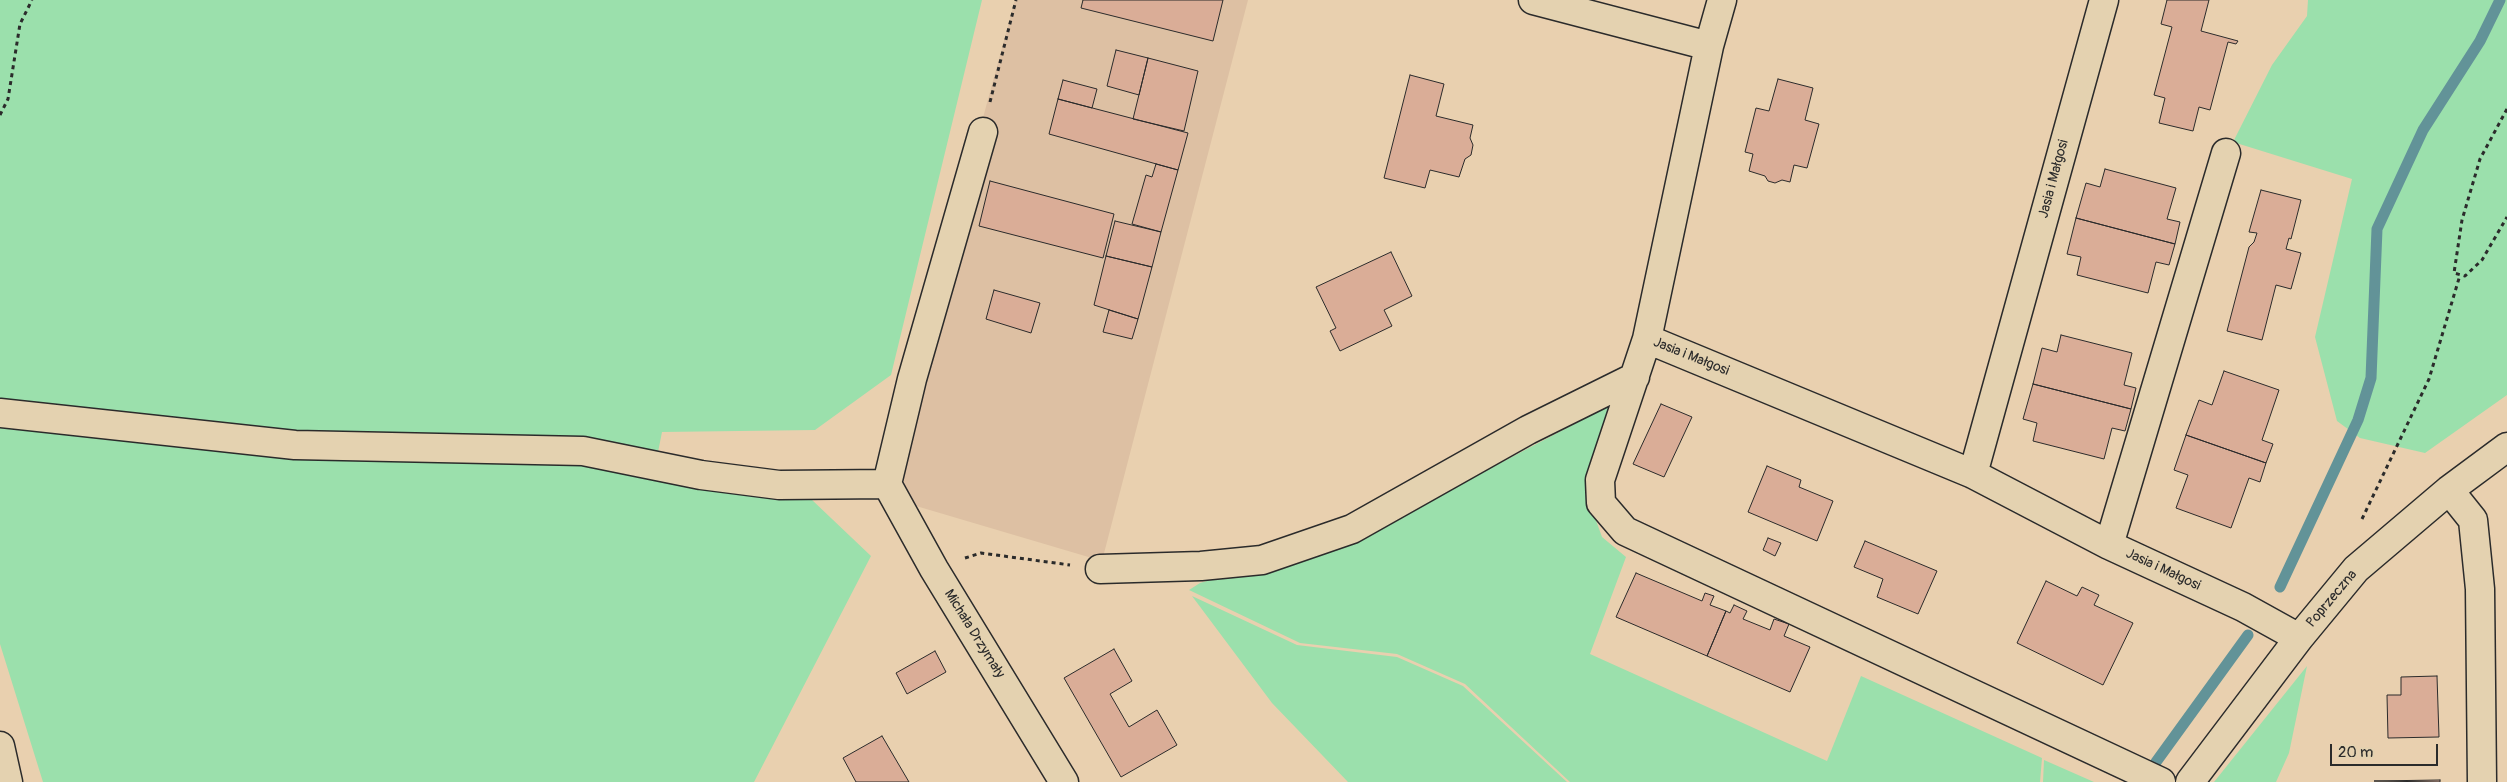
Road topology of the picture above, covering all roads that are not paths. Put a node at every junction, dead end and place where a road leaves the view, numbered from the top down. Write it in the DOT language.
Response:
graph roads {
  1 [pos="1533,0"];
  2 [pos="1722,0"];
  3 [pos="2104,0"];
  4 [pos="1709,46"];
  5 [pos="983,132"];
  6 [pos="2226,153"];
  7 [pos="1647,339"];
  8 [pos="1635,377"];
  9 [pos="0,412"];
  10 [pos="2507,447"];
  11 [pos="1973,474"];
  12 [pos="887,484"];
  13 [pos="2449,490"];
  14 [pos="2109,545"];
  15 [pos="1100,569"];
  16 [pos="2299,638"];
  17 [pos="0,746"];
  18 [pos="8,782"];
  19 [pos="1064,782"];
  20 [pos="2161,782"];
  21 [pos="2190,782"];
  22 [pos="2482,782"];
  1 -- 4 [label="street"];
  2 -- 4 [label="street, Jasia i Małgosi"];
  3 -- 11 [label="street, Jasia i Małgosi"];
  4 -- 7 [label="street, Jasia i Małgosi"];
  5 -- 12 [label="street"];
  6 -- 14 [label="street"];
  7 -- 8 [label="street"];
  7 -- 11 [label="street, Jasia i Małgosi"];
  8 -- 15 [label="street"];
  8 -- 20 [label="street"];
  9 -- 12 [label="street"];
  10 -- 13 [label="street, Poprzeczna"];
  11 -- 14 [label="street, Jasia i Małgosi"];
  12 -- 19 [label="street, Michała Drzymały"];
  13 -- 16 [label="street, Poprzeczna"];
  13 -- 22 [label="street"];
  14 -- 16 [label="street, Jasia i Małgosi"];
  16 -- 21 [label="street, Poprzeczna"];
  17 -- 18 [label="street"];
}
